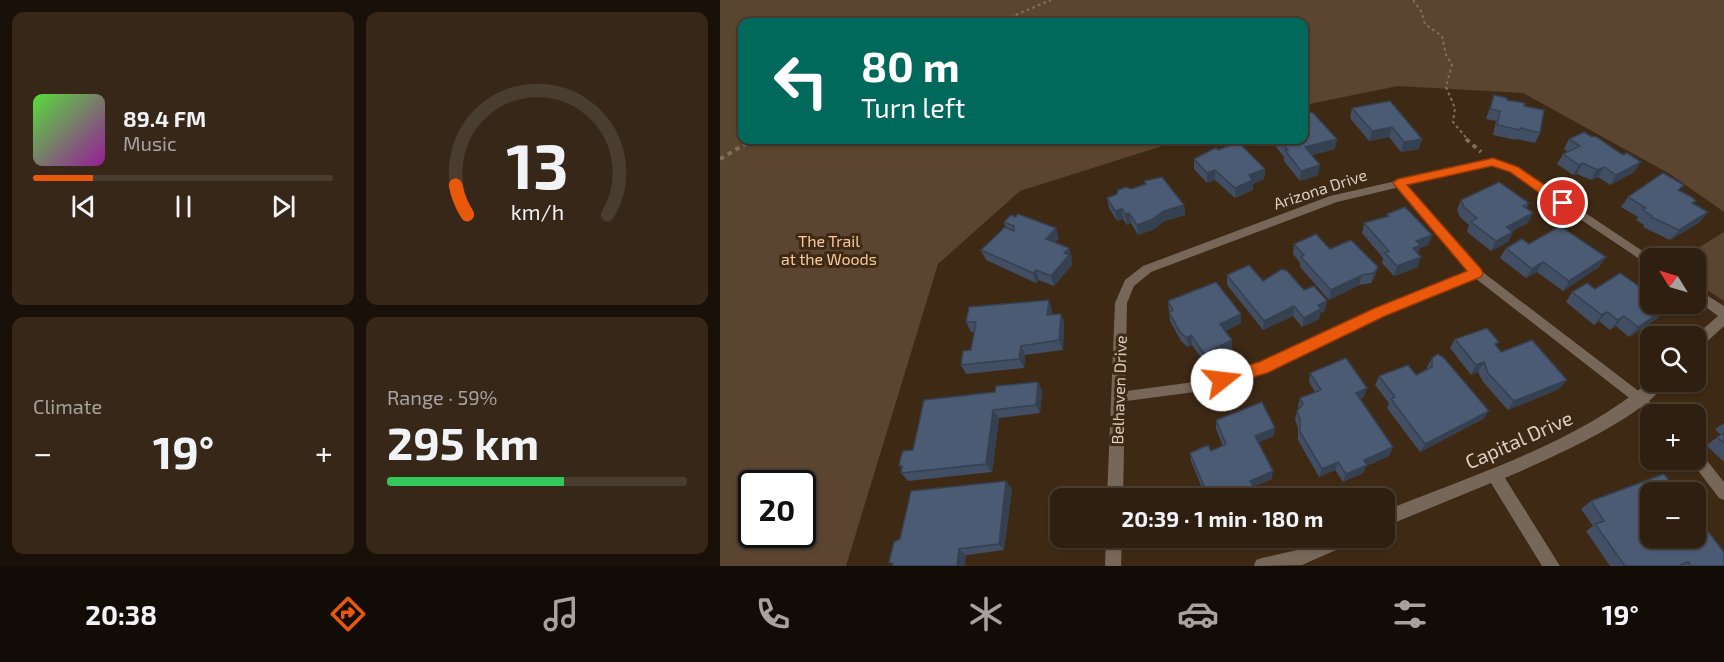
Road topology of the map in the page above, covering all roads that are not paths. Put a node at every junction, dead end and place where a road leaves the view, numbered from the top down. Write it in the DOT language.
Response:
graph roads {
  1 [pos="1398,183"];
  2 [pos="1640,255"];
  3 [pos="1476,273"];
  4 [pos="1129,283"];
  5 [pos="1706,301"];
  6 [pos="1724,313"];
  7 [pos="1724,318"];
  8 [pos="1706,334"];
  9 [pos="1649,392"];
  10 [pos="1119,397"];
  11 [pos="1641,400"];
  12 [pos="1645,404"];
  13 [pos="1706,470"];
  14 [pos="1495,476"];
  15 [pos="1115,488"];
  16 [pos="1724,493"];
  17 [pos="1395,515"];
  18 [pos="1114,548"];
  19 [pos="1327,548"];
  20 [pos="1303,562"];
  21 [pos="1113,566"];
  22 [pos="1262,566"];
  23 [pos="1552,566"];
  1 -- 2 [label="street, Arizona Drive"];
  1 -- 3 [label="lane"];
  1 -- 4 [label="street, Arizona Drive"];
  3 -- 10 [label="lane"];
  3 -- 11 [label="lane"];
  4 -- 10 [label="street, Belhaven Drive"];
  5 -- 6 [label="street"];
  7 -- 8 [label="street"];
  9 -- 11 [label="street, Capital Drive"];
  10 -- 15 [label="street, Belhaven Drive"];
  11 -- 12 [label="lane"];
  11 -- 14 [label="street, Capital Drive"];
  13 -- 16 [label="lane"];
  14 -- 17 [label="street, Capital Drive"];
  14 -- 23 [label="street"];
  18 -- 21 [label="street"];
  19 -- 20 [label="street"];
  20 -- 22 [label="street"];
}
